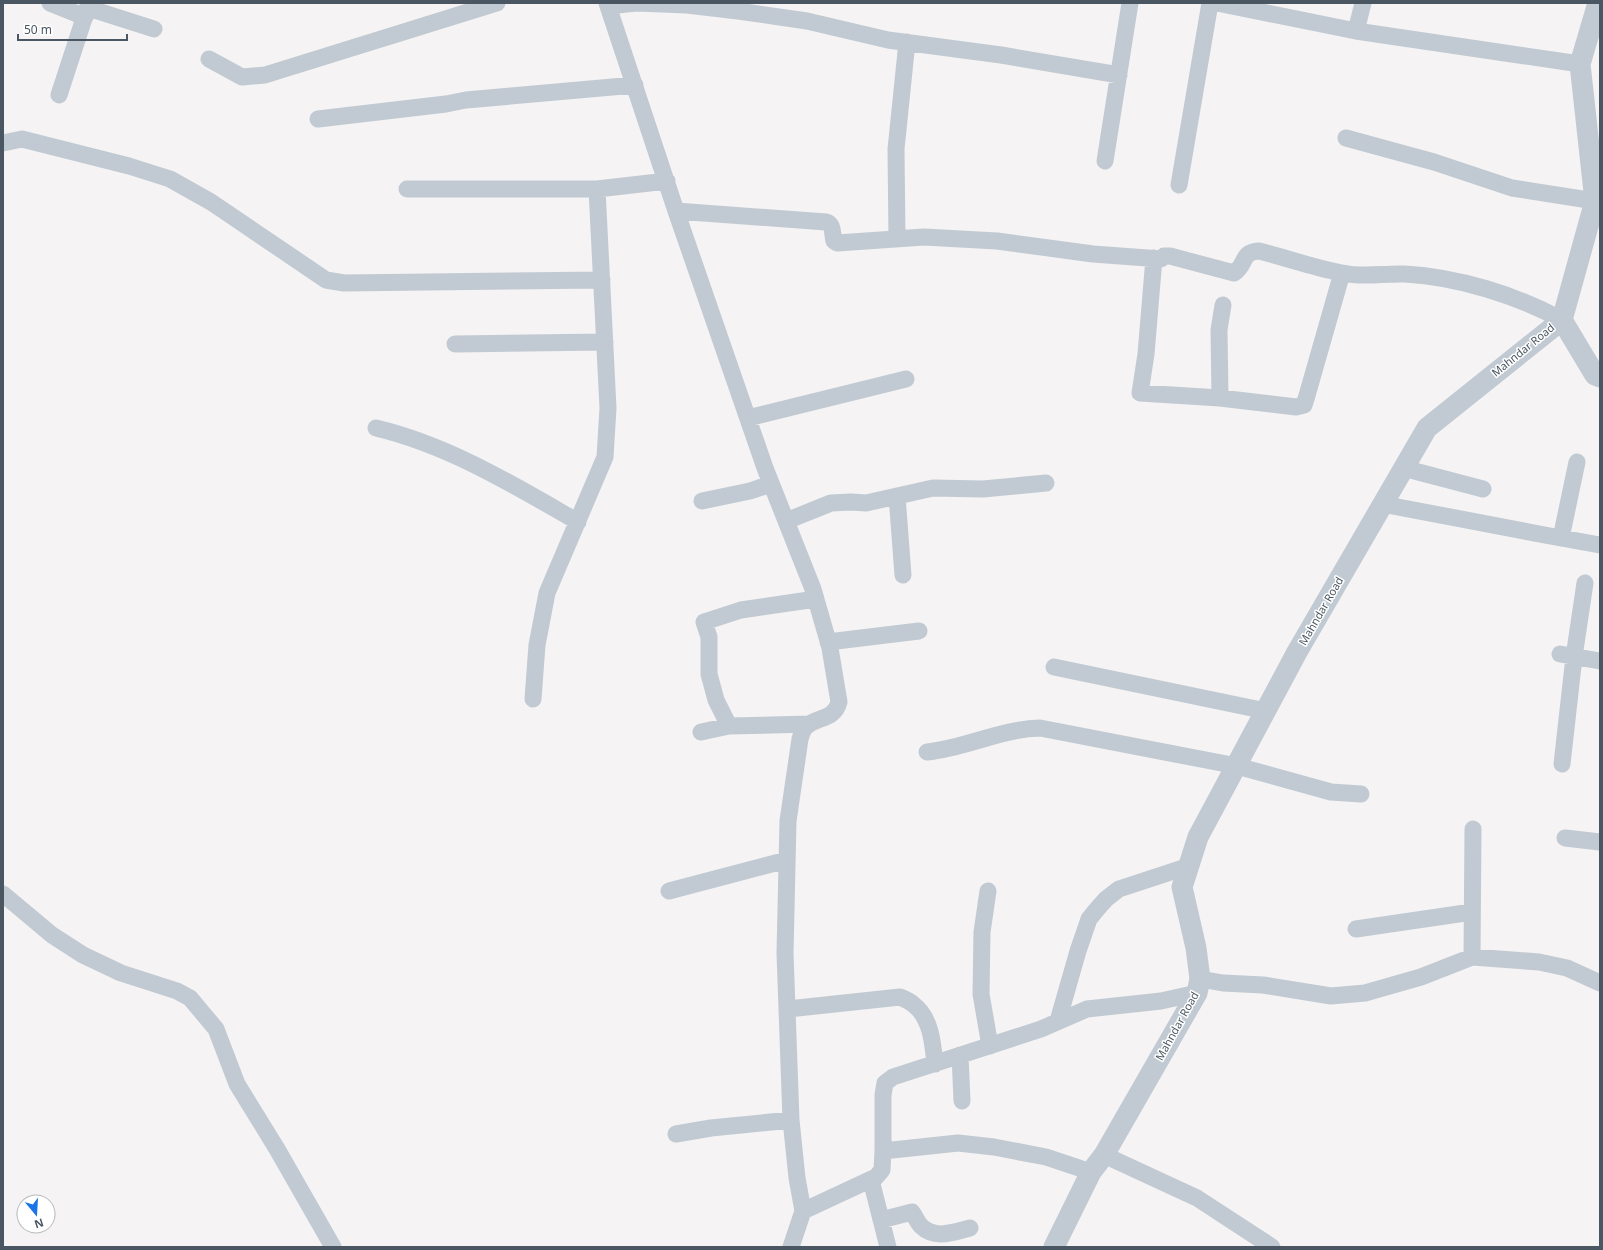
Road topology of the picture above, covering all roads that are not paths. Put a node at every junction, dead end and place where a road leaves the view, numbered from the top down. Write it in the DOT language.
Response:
graph roads {
  1 [pos="50,3"];
  2 [pos="497,3"];
  3 [pos="1130,3"];
  4 [pos="1210,3"];
  5 [pos="1217,3"];
  6 [pos="1363,3"];
  7 [pos="1598,3"];
  8 [pos="608,5"];
  9 [pos="87,9"];
  10 [pos="154,29"];
  11 [pos="1356,31"];
  12 [pos="907,42"];
  13 [pos="209,59"];
  14 [pos="1580,64"];
  15 [pos="1119,75"];
  16 [pos="635,85"];
  17 [pos="59,95"];
  18 [pos="318,120"];
  19 [pos="1346,138"];
  20 [pos="3,143"];
  21 [pos="1105,161"];
  22 [pos="667,181"];
  23 [pos="1179,185"];
  24 [pos="597,188"];
  25 [pos="407,189"];
  26 [pos="1598,201"];
  27 [pos="676,211"];
  28 [pos="897,239"];
  29 [pos="1154,258"];
  30 [pos="1342,273"];
  31 [pos="602,280"];
  32 [pos="1223,305"];
  33 [pos="1562,320"];
  34 [pos="605,342"];
  35 [pos="455,344"];
  36 [pos="1600,377"];
  37 [pos="906,379"];
  38 [pos="1220,398"];
  39 [pos="748,418"];
  40 [pos="376,428"];
  41 [pos="1577,462"];
  42 [pos="1403,468"];
  43 [pos="1046,483"];
  44 [pos="771,484"];
  45 [pos="1483,489"];
  46 [pos="897,496"];
  47 [pos="702,501"];
  48 [pos="1382,504"];
  49 [pos="786,521"];
  50 [pos="578,522"];
  51 [pos="1561,538"];
  52 [pos="1600,545"];
  53 [pos="903,575"];
  54 [pos="1584,583"];
  55 [pos="816,599"];
  56 [pos="919,632"];
  57 [pos="828,642"];
  58 [pos="1567,656"];
  59 [pos="1600,661"];
  60 [pos="1054,667"];
  61 [pos="533,699"];
  62 [pos="1266,711"];
  63 [pos="810,724"];
  64 [pos="729,726"];
  65 [pos="701,732"];
  66 [pos="927,752"];
  67 [pos="1562,764"];
  68 [pos="1237,766"];
  69 [pos="1360,794"];
  70 [pos="1473,830"];
  71 [pos="1565,838"];
  72 [pos="1600,842"];
  73 [pos="787,860"];
  74 [pos="1189,866"];
  75 [pos="988,891"];
  76 [pos="670,892"];
  77 [pos="3,894"];
  78 [pos="1472,912"];
  79 [pos="1356,929"];
  80 [pos="1472,957"];
  81 [pos="1600,983"];
  82 [pos="1198,986"];
  83 [pos="788,1009"];
  84 [pos="1058,1021"];
  85 [pos="990,1046"];
  86 [pos="960,1055"];
  87 [pos="935,1064"];
  88 [pos="962,1101"];
  89 [pos="791,1120"];
  90 [pos="676,1134"];
  91 [pos="883,1151"];
  92 [pos="1104,1155"];
  93 [pos="1091,1172"];
  94 [pos="871,1180"];
  95 [pos="803,1211"];
  96 [pos="881,1220"];
  97 [pos="970,1228"];
  98 [pos="333,1247"];
  99 [pos="791,1247"];
  100 [pos="888,1247"];
  101 [pos="1054,1247"];
  102 [pos="1272,1247"];
  1 -- 9 [label="street"];
  2 -- 13 [label="street"];
  3 -- 15 [label="street"];
  4 -- 23 [label="street"];
  5 -- 11 [label="street"];
  6 -- 11 [label="street"];
  7 -- 14 [label="street, Mahndar Road"];
  8 -- 12 [label="street"];
  8 -- 16 [label="street"];
  9 -- 10 [label="street"];
  9 -- 17 [label="street"];
  11 -- 14 [label="street"];
  12 -- 15 [label="street"];
  12 -- 28 [label="street"];
  14 -- 26 [label="street, Mahndar Road"];
  15 -- 21 [label="street"];
  16 -- 18 [label="street"];
  16 -- 22 [label="street"];
  19 -- 26 [label="street"];
  20 -- 31 [label="street"];
  22 -- 24 [label="street"];
  22 -- 27 [label="street"];
  24 -- 25 [label="street"];
  24 -- 31 [label="street"];
  26 -- 33 [label="street, Mahndar Road"];
  27 -- 28 [label="street"];
  27 -- 39 [label="street"];
  28 -- 29 [label="street"];
  29 -- 30 [label="street"];
  29 -- 38 [label="street"];
  30 -- 33 [label="street"];
  30 -- 38 [label="street"];
  31 -- 34 [label="street"];
  32 -- 38 [label="street"];
  33 -- 36 [label="street"];
  33 -- 42 [label="street, Mahndar Road"];
  34 -- 35 [label="street"];
  34 -- 50 [label="street"];
  37 -- 39 [label="street"];
  39 -- 44 [label="street"];
  40 -- 50 [label="street"];
  41 -- 51 [label="street"];
  42 -- 45 [label="street"];
  42 -- 48 [label="street, Mahndar Road"];
  43 -- 46 [label="street"];
  44 -- 47 [label="street"];
  44 -- 49 [label="street"];
  46 -- 49 [label="street"];
  46 -- 53 [label="street"];
  48 -- 51 [label="street"];
  48 -- 62 [label="street, Mahndar Road"];
  49 -- 55 [label="street"];
  50 -- 61 [label="street"];
  51 -- 52 [label="street"];
  54 -- 58 [label="street"];
  55 -- 57 [label="street"];
  55 -- 64 [label="street"];
  56 -- 57 [label="street"];
  57 -- 63 [label="street"];
  58 -- 59 [label="street"];
  58 -- 67 [label="street"];
  60 -- 62 [label="street"];
  62 -- 68 [label="street, Mahndar Road"];
  63 -- 64 [label="street"];
  63 -- 73 [label="street"];
  64 -- 65 [label="street"];
  66 -- 68 [label="street"];
  68 -- 69 [label="street"];
  68 -- 74 [label="street, Mahndar Road"];
  70 -- 78 [label="street"];
  71 -- 72 [label="street"];
  73 -- 76 [label="street"];
  73 -- 83 [label="street"];
  74 -- 82 [label="street, Mahndar Road"];
  74 -- 84 [label="street"];
  75 -- 85 [label="street"];
  77 -- 98 [label="street"];
  78 -- 79 [label="street"];
  78 -- 80 [label="street"];
  80 -- 81 [label="street"];
  80 -- 82 [label="street"];
  82 -- 84 [label="street"];
  82 -- 92 [label="street, Mahndar Road"];
  83 -- 87 [label="street"];
  83 -- 89 [label="street"];
  84 -- 85 [label="street"];
  85 -- 86 [label="street"];
  86 -- 87 [label="street"];
  86 -- 88 [label="street"];
  87 -- 91 [label="street"];
  89 -- 90 [label="street"];
  89 -- 95 [label="street"];
  91 -- 93 [label="street"];
  91 -- 94 [label="street"];
  92 -- 93 [label="street, Mahndar Road"];
  92 -- 102 [label="street"];
  93 -- 101 [label="street, Mahndar Road"];
  94 -- 95 [label="street"];
  94 -- 96 [label="street"];
  95 -- 99 [label="street"];
  96 -- 97 [label="street"];
  96 -- 100 [label="street"];
}
